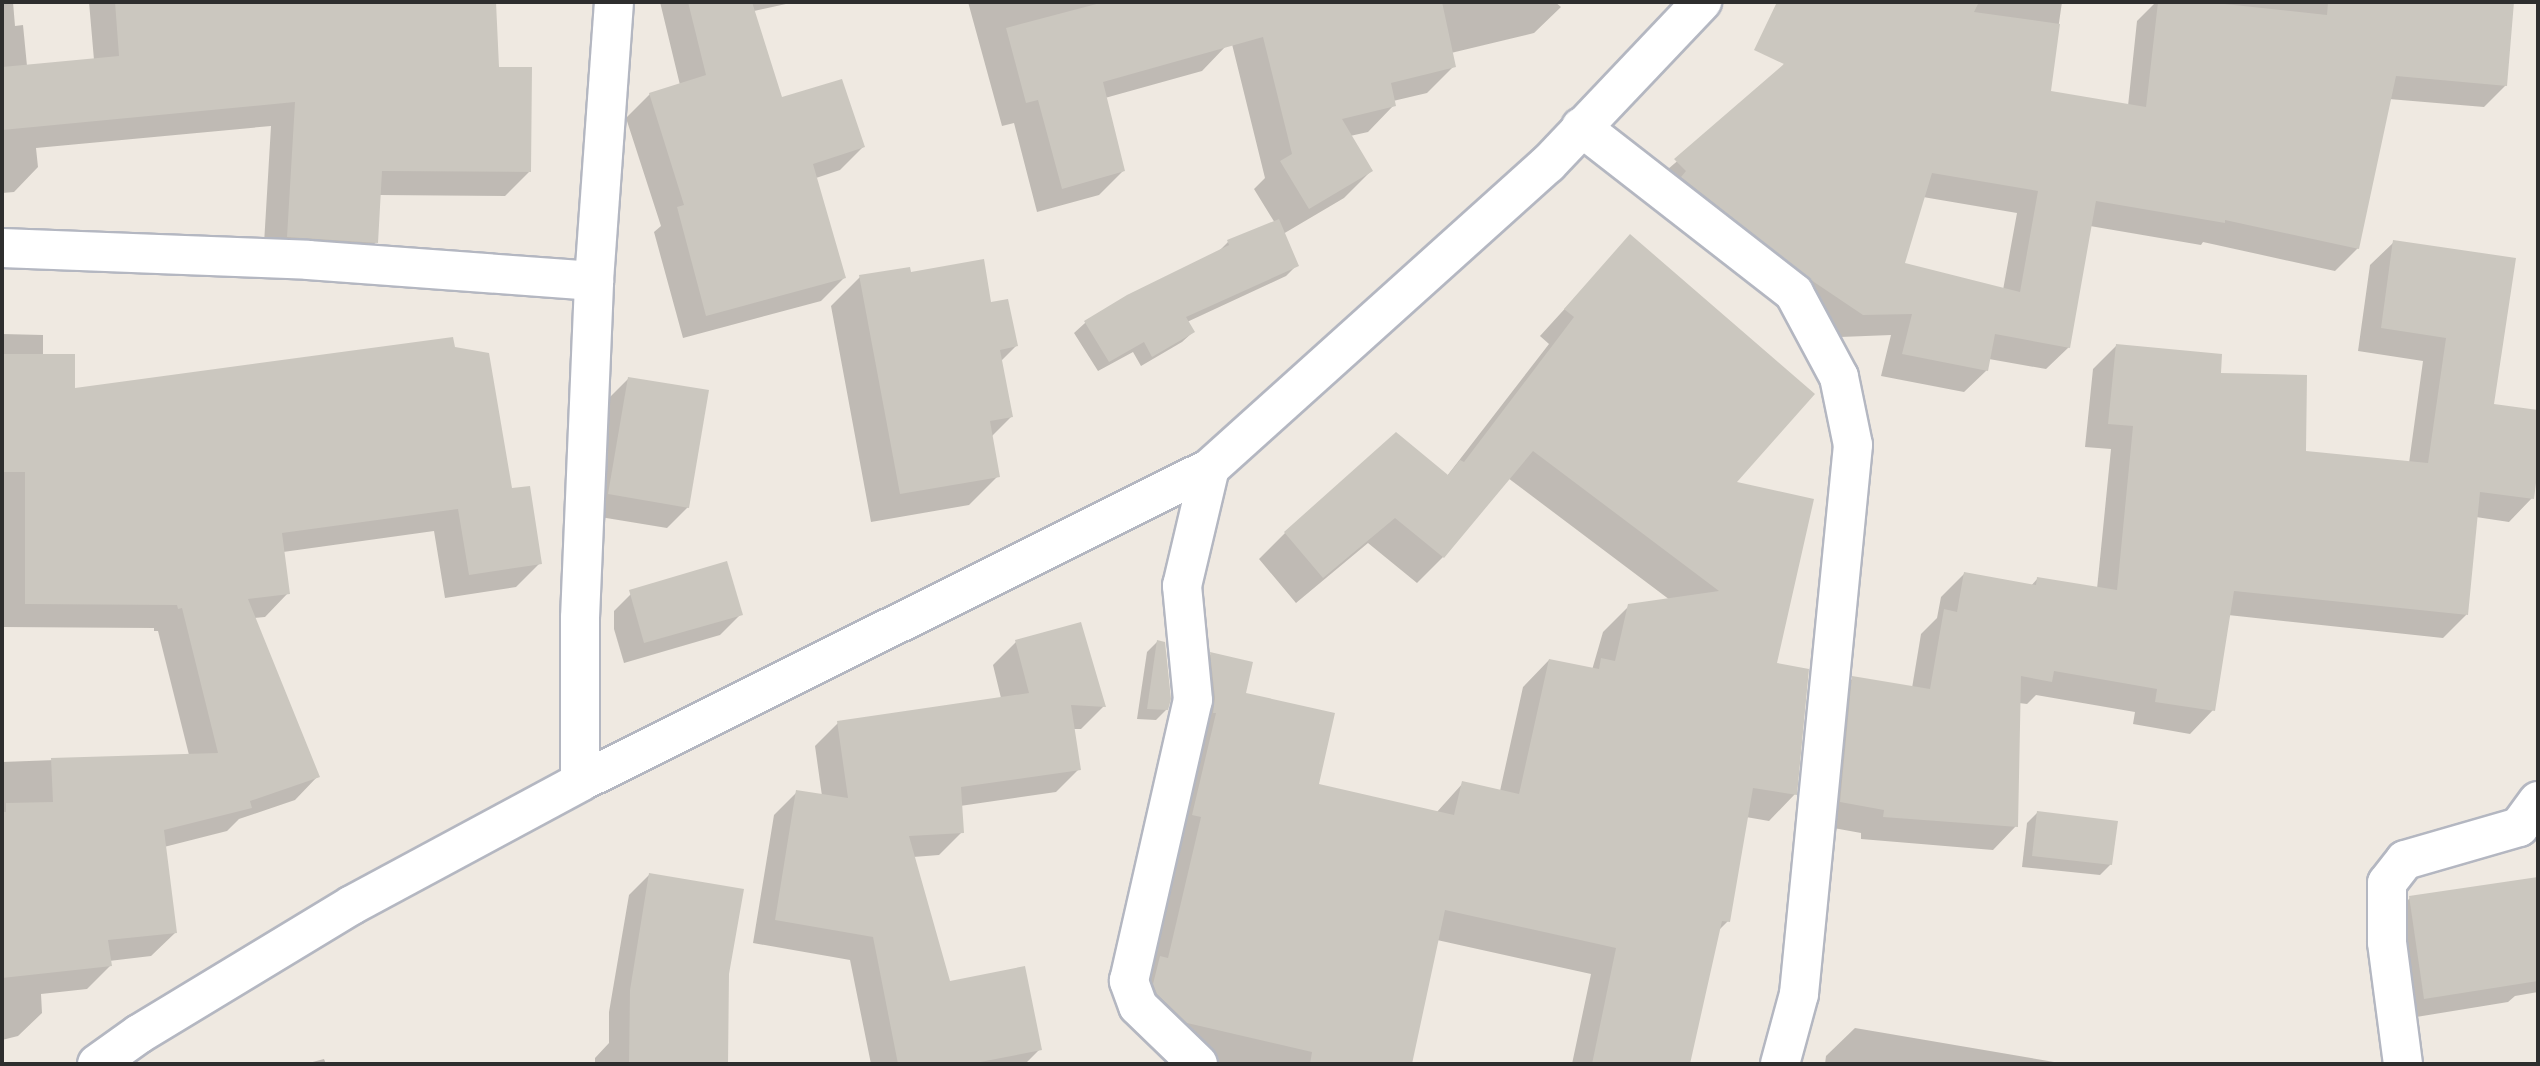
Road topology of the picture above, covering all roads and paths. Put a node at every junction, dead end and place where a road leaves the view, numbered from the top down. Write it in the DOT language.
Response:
graph roads {
  1 [pos="614,2"];
  2 [pos="1702,2"];
  3 [pos="1581,127"];
  4 [pos="2,248"];
  5 [pos="593,281"];
  6 [pos="1210,468"];
  7 [pos="580,782"];
  8 [pos="2538,801"];
  9 [pos="97,1064"];
  10 [pos="1198,1064"];
  11 [pos="1780,1064"];
  12 [pos="2403,1064"];
  1 -- 5 [label="street"];
  2 -- 3 [label="street"];
  3 -- 6 [label="street"];
  3 -- 11 [label="street"];
  4 -- 5 [label="street"];
  5 -- 7 [label="street"];
  6 -- 7 [label="street"];
  6 -- 10 [label="street"];
  7 -- 9 [label="street"];
  8 -- 12 [label="street"];
}
